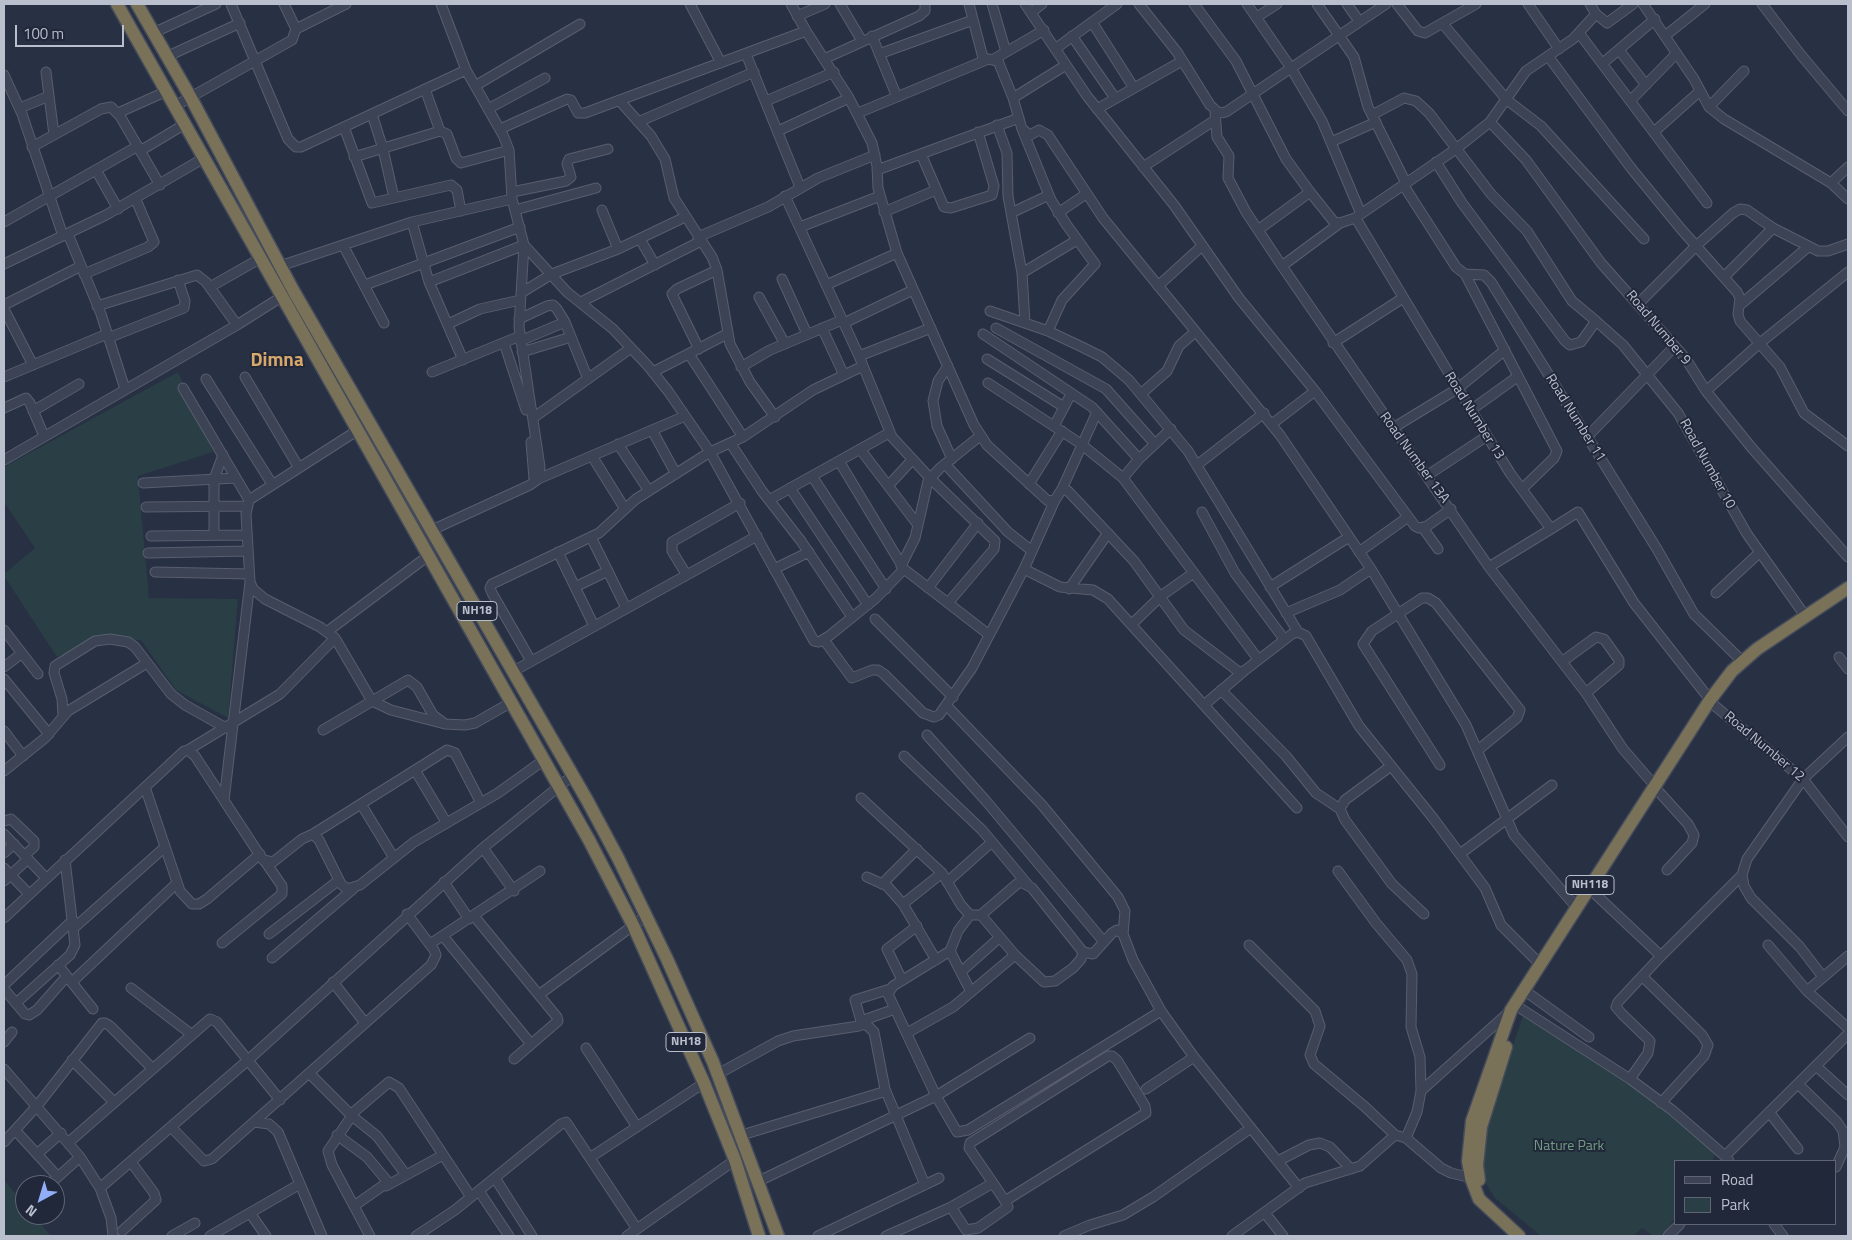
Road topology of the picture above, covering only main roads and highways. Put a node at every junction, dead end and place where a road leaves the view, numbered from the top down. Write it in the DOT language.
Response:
graph roads {
  1 [pos="116,4"];
  2 [pos="139,5"];
  3 [pos="288,293"];
  4 [pos="458,577"];
  5 [pos="444,585"];
  6 [pos="1848,588"];
  7 [pos="1848,597"];
  8 [pos="1712,703"];
  9 [pos="1658,790"];
  10 [pos="678,984"];
  11 [pos="662,990"];
  12 [pos="1515,1009"];
  13 [pos="1475,1179"];
  14 [pos="759,1236"];
  15 [pos="778,1236"];
  16 [pos="1519,1236"];
  17 [pos="1529,1236"];
  1 -- 3 [label="highway, NH18"];
  2 -- 3 [label="highway, NH18"];
  3 -- 4 [label="highway, NH18"];
  3 -- 5 [label="highway, NH18"];
  4 -- 5 [label="highway"];
  4 -- 10 [label="highway, NH18"];
  5 -- 11 [label="highway, NH18"];
  6 -- 8 [label="highway, NH118"];
  7 -- 8 [label="highway, NH118"];
  8 -- 9 [label="highway, NH118"];
  9 -- 12 [label="highway, NH118"];
  9 -- 12 [label="highway, NH118"];
  10 -- 11 [label="highway"];
  10 -- 15 [label="highway, NH18"];
  11 -- 14 [label="highway, NH18"];
  12 -- 13 [label="highway, NH118"];
  13 -- 16 [label="highway, NH118"];
  13 -- 17 [label="highway, NH118"];
}
